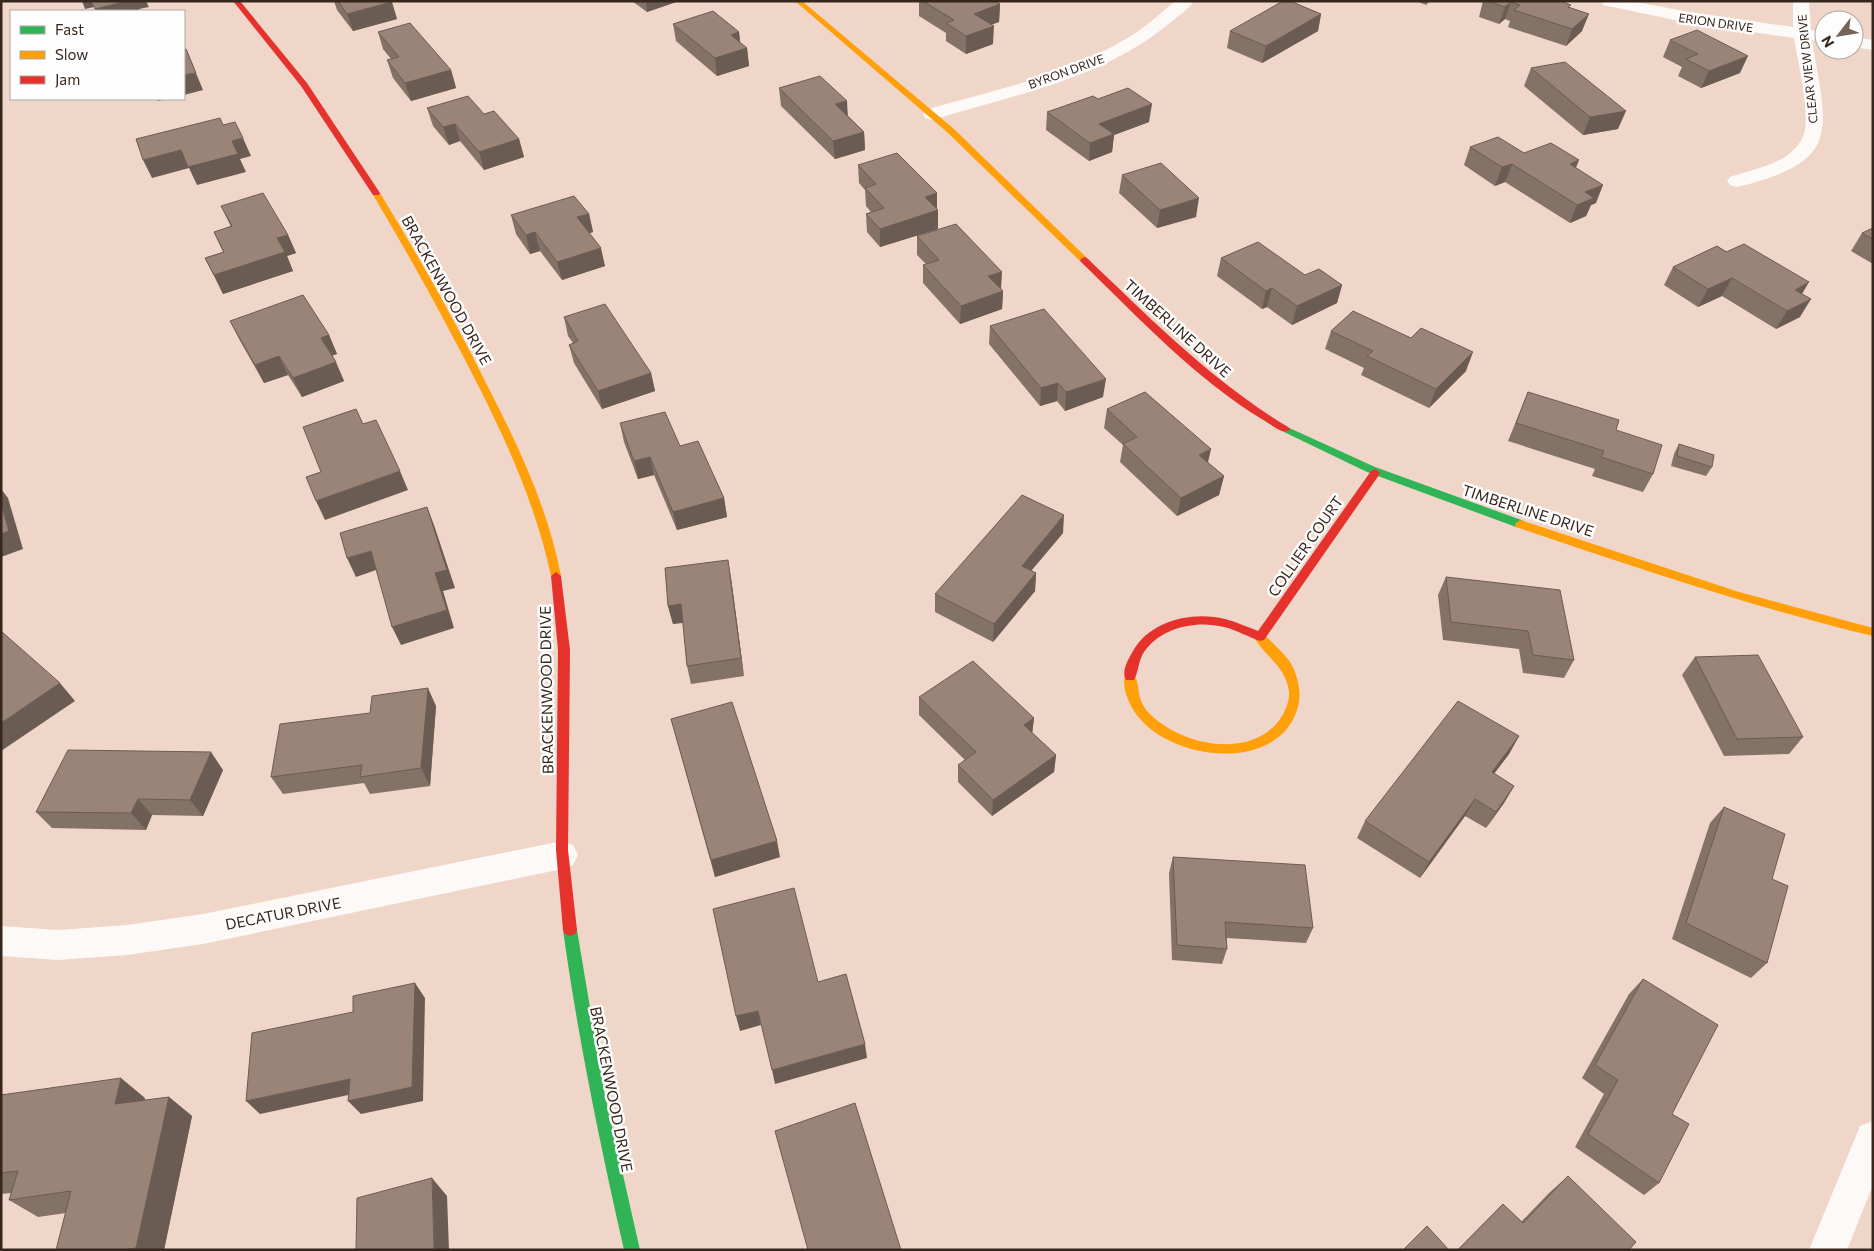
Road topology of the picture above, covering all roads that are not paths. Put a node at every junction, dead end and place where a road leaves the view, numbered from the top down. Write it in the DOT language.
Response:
graph roads {
  1 [pos="236,1"];
  2 [pos="798,1"];
  3 [pos="1186,1"];
  4 [pos="1609,1"];
  5 [pos="1801,1"];
  6 [pos="1802,34"];
  7 [pos="1814,36"];
  8 [pos="932,114"];
  9 [pos="1737,181"];
  10 [pos="1375,473"];
  11 [pos="1873,632"];
  12 [pos="1260,637"];
  13 [pos="562,855"];
  14 [pos="1,941"];
  15 [pos="1873,1139"];
  16 [pos="632,1250"];
  17 [pos="1828,1250"];
  1 -- 13 [label="street, BRACKENWOOD DRIVE"];
  2 -- 8 [label="street, TIMBERLINE DRIVE"];
  3 -- 8 [label="street, BYRON DRIVE"];
  4 -- 6 [label="street, ERION DRIVE"];
  5 -- 6 [label="street, CLEAR VIEW DRIVE"];
  6 -- 7 [label="street, ERION DRIVE"];
  6 -- 9 [label="street, CLEAR VIEW DRIVE"];
  8 -- 10 [label="street, TIMBERLINE DRIVE"];
  10 -- 11 [label="street, TIMBERLINE DRIVE"];
  10 -- 12 [label="street, COLLIER COURT"];
  12 -- 12 [label="street"];
  13 -- 14 [label="street, DECATUR DRIVE"];
  13 -- 16 [label="street, BRACKENWOOD DRIVE"];
  15 -- 17 [label="street"];
}
